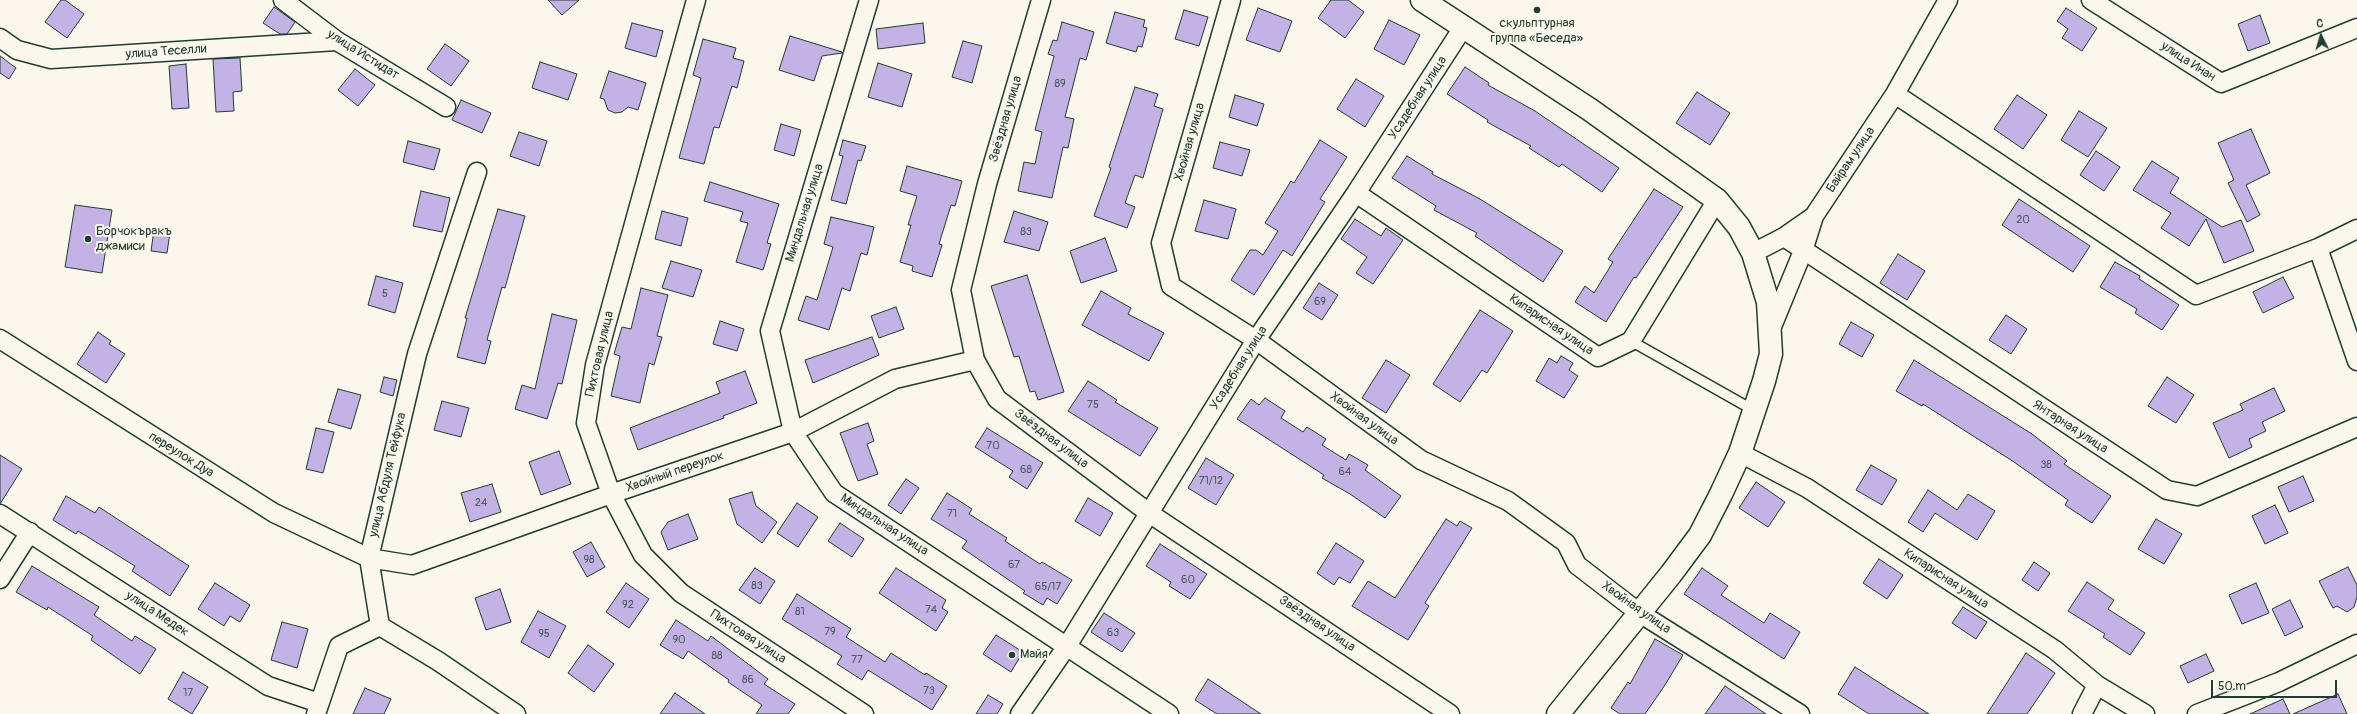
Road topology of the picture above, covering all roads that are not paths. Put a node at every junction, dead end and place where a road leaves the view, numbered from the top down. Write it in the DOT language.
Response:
graph roads {
  1 [pos="283,0"];
  2 [pos="696,0"];
  3 [pos="869,0"];
  4 [pos="1041,0"];
  5 [pos="1231,0"];
  6 [pos="1422,0"];
  7 [pos="1948,0"];
  8 [pos="2091,0"];
  9 [pos="1464,26"];
  10 [pos="2357,28"];
  11 [pos="0,38"];
  12 [pos="337,41"];
  13 [pos="1895,94"];
  14 [pos="446,106"];
  15 [pos="477,172"];
  16 [pos="1356,193"];
  17 [pos="1717,200"];
  18 [pos="1814,216"];
  19 [pos="2357,229"];
  20 [pos="1784,236"];
  21 [pos="2318,248"];
  22 [pos="1803,251"];
  23 [pos="1753,253"];
  24 [pos="1771,329"];
  25 [pos="0,339"];
  26 [pos="1256,340"];
  27 [pos="1631,341"];
  28 [pos="975,360"];
  29 [pos="2357,361"];
  30 [pos="1754,411"];
  31 [pos="2357,427"];
  32 [pos="794,432"];
  33 [pos="1740,453"];
  34 [pos="611,494"];
  35 [pos="1149,513"];
  36 [pos="0,514"];
  37 [pos="30,532"];
  38 [pos="370,558"];
  39 [pos="0,579"];
  40 [pos="1638,612"];
  41 [pos="380,626"];
  42 [pos="2357,644"];
  43 [pos="1067,646"];
  44 [pos="2097,685"];
  45 [pos="318,708"];
  46 [pos="516,714"];
  47 [pos="864,714"];
  48 [pos="1020,714"];
  49 [pos="1169,714"];
  50 [pos="1450,714"];
  51 [pos="1558,714"];
  52 [pos="1800,714"];
  53 [pos="2082,714"];
  54 [pos="2145,714"];
  55 [pos="2197,714"];
  1 -- 12 [label="street, улица Истидат"];
  2 -- 34 [label="street, Пихтовая улица"];
  3 -- 32 [label="street, Миндальная улица"];
  4 -- 28 [label="street, Звёздная улица"];
  5 -- 26 [label="street, Хвойная улица"];
  6 -- 9 [label="street"];
  7 -- 13 [label="street, Байрам улица"];
  8 -- 10 [label="street, улица Инан"];
  9 -- 16 [label="street, Усадебная улица"];
  9 -- 17 [label="street"];
  11 -- 12 [label="street, улица Теселли"];
  12 -- 14 [label="street, улица Истидат"];
  13 -- 18 [label="street, Байрам улица"];
  13 -- 21 [label="street"];
  15 -- 38 [label="street, улица Абдуля Тейфука"];
  16 -- 26 [label="street, Усадебная улица"];
  16 -- 27 [label="street, Кипарисная улица"];
  17 -- 23 [label="street"];
  17 -- 27 [label="street"];
  18 -- 20 [label="street"];
  18 -- 22 [label="street, Байрам улица"];
  19 -- 21 [label="street"];
  20 -- 22 [label="street, Янтарная улица"];
  20 -- 23 [label="street"];
  21 -- 29 [label="street"];
  22 -- 24 [label="street, Байрам улица"];
  22 -- 31 [label="street, Янтарная улица"];
  23 -- 24 [label="street"];
  24 -- 30 [label="street"];
  25 -- 38 [label="street, переулок Дуа"];
  26 -- 35 [label="street, Усадебная улица"];
  26 -- 40 [label="street, Хвойная улица"];
  27 -- 30 [label="lane"];
  28 -- 32 [label="street, Хвойный переулок"];
  28 -- 35 [label="street, Звёздная улица"];
  30 -- 33 [label="street"];
  32 -- 34 [label="street, Хвойный переулок"];
  32 -- 43 [label="street, Миндальная улица"];
  33 -- 40 [label="street"];
  33 -- 44 [label="street, Кипарисная улица"];
  34 -- 38 [label="street, Хвойный переулок"];
  34 -- 47 [label="street, Пихтовая улица"];
  35 -- 43 [label="street, Усадебная улица"];
  35 -- 50 [label="street, Звёздная улица"];
  36 -- 37 [label="street, улица Медек"];
  37 -- 39 [label="street"];
  37 -- 45 [label="street, улица Медек"];
  38 -- 41 [label="street, улица Абдуля Тейфука"];
  40 -- 51 [label="street"];
  40 -- 52 [label="street, Хвойная улица"];
  41 -- 45 [label="street"];
  41 -- 46 [label="street"];
  42 -- 55 [label="street"];
  43 -- 48 [label="street, Усадебная улица"];
  43 -- 49 [label="street, Миндальная улица"];
  44 -- 53 [label="street"];
  44 -- 54 [label="street, Кипарисная улица"];
}
